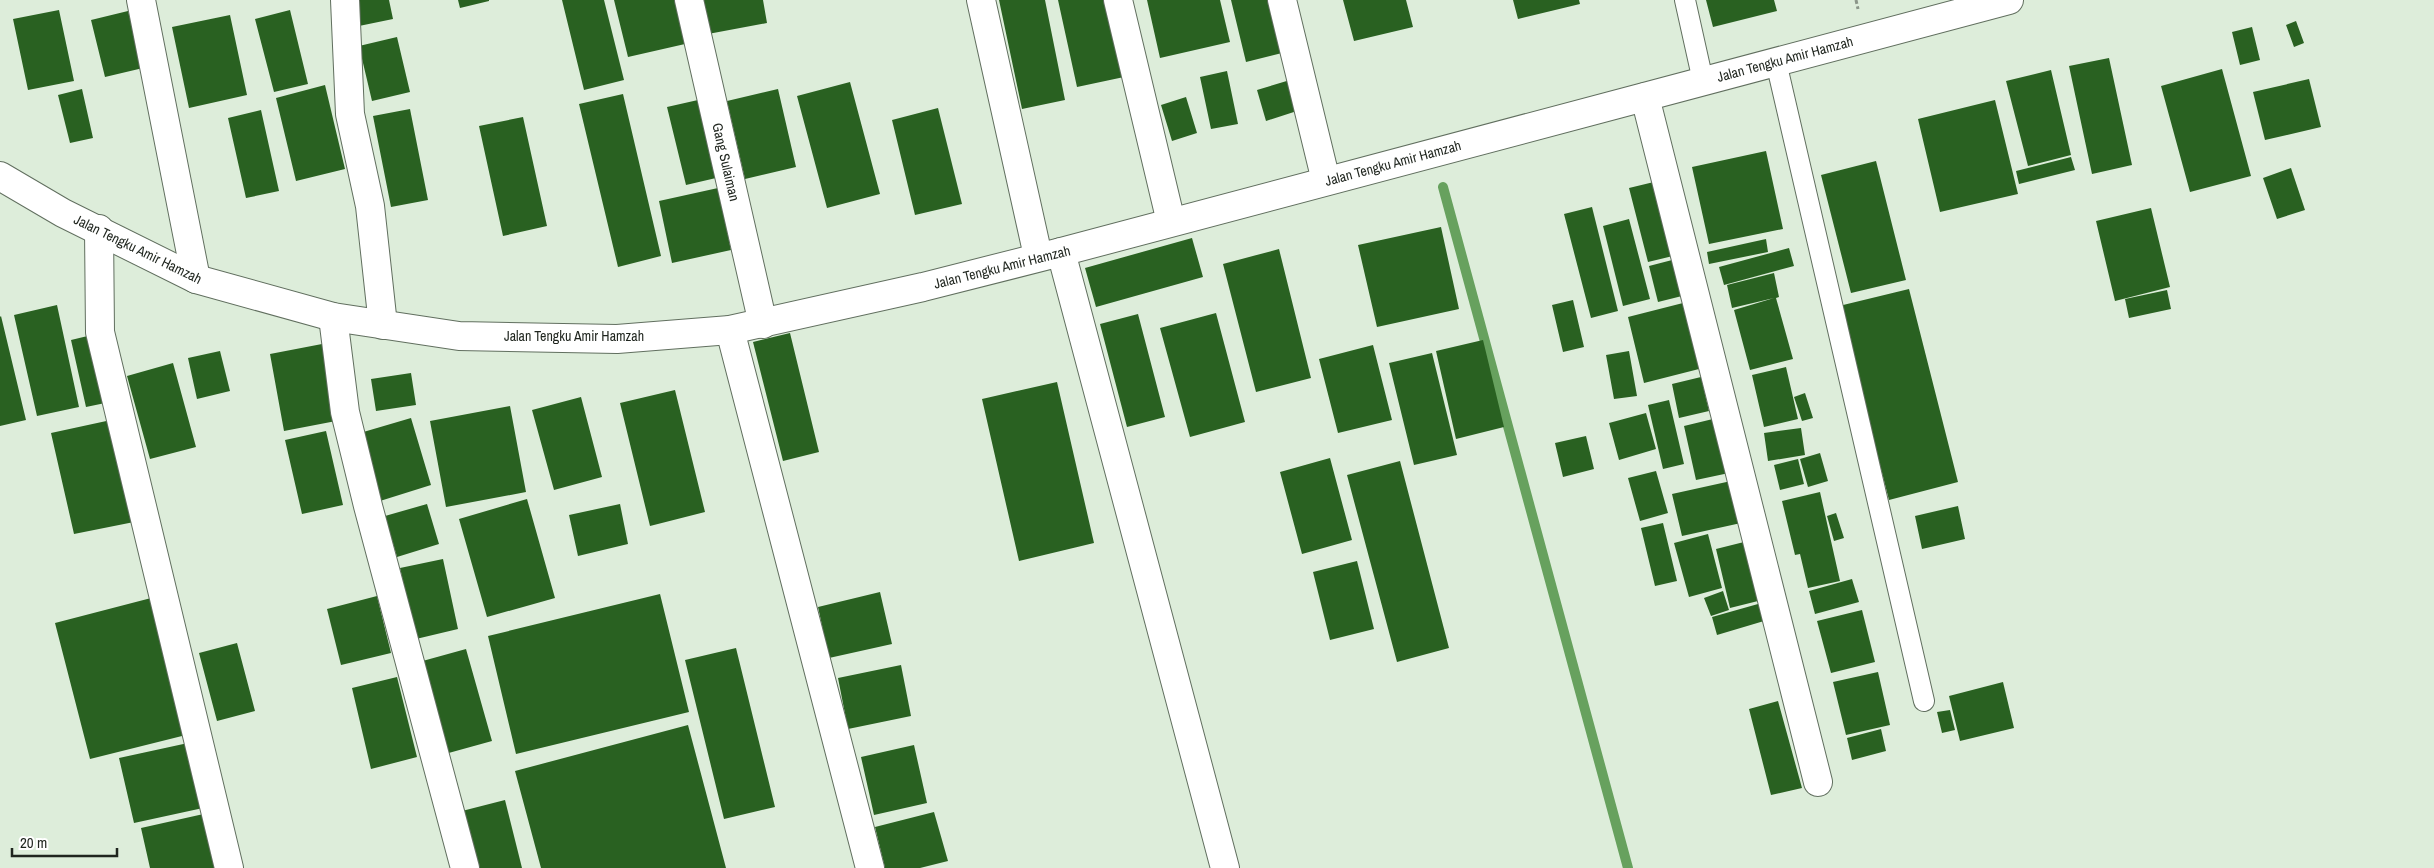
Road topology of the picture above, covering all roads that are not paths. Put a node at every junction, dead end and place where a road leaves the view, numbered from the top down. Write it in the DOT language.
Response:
graph roads {
  1 [pos="142,0"];
  2 [pos="345,0"];
  3 [pos="689,0"];
  4 [pos="982,0"];
  5 [pos="1118,0"];
  6 [pos="1282,0"];
  7 [pos="1685,0"];
  8 [pos="2000,1"];
  9 [pos="1776,62"];
  10 [pos="1703,81"];
  11 [pos="1645,97"];
  12 [pos="0,176"];
  13 [pos="1326,181"];
  14 [pos="1171,222"];
  15 [pos="99,230"];
  16 [pos="1049,254"];
  17 [pos="196,279"];
  18 [pos="333,317"];
  19 [pos="763,324"];
  20 [pos="383,325"];
  21 [pos="730,330"];
  22 [pos="1924,701"];
  23 [pos="1818,782"];
  24 [pos="229,868"];
  25 [pos="465,868"];
  26 [pos="870,868"];
  27 [pos="1225,868"];
  1 -- 17 [label="street"];
  2 -- 20 [label="street"];
  3 -- 19 [label="street, Gang Sulaiman"];
  4 -- 16 [label="street"];
  5 -- 14 [label="street"];
  6 -- 13 [label="street"];
  7 -- 10 [label="lane"];
  8 -- 9 [label="street, Jalan Tengku Amir Hamzah"];
  9 -- 10 [label="street, Jalan Tengku Amir Hamzah"];
  9 -- 22 [label="lane"];
  10 -- 11 [label="street, Jalan Tengku Amir Hamzah"];
  11 -- 13 [label="street, Jalan Tengku Amir Hamzah"];
  11 -- 23 [label="street"];
  12 -- 15 [label="street, Jalan Tengku Amir Hamzah"];
  13 -- 14 [label="street, Jalan Tengku Amir Hamzah"];
  14 -- 16 [label="street, Jalan Tengku Amir Hamzah"];
  15 -- 17 [label="street, Jalan Tengku Amir Hamzah"];
  15 -- 24 [label="street"];
  16 -- 19 [label="street, Jalan Tengku Amir Hamzah"];
  16 -- 27 [label="street"];
  17 -- 18 [label="street, Jalan Tengku Amir Hamzah"];
  18 -- 20 [label="street, Jalan Tengku Amir Hamzah"];
  18 -- 25 [label="street"];
  19 -- 21 [label="street, Jalan Tengku Amir Hamzah"];
  20 -- 21 [label="street, Jalan Tengku Amir Hamzah"];
  21 -- 26 [label="street"];
}
